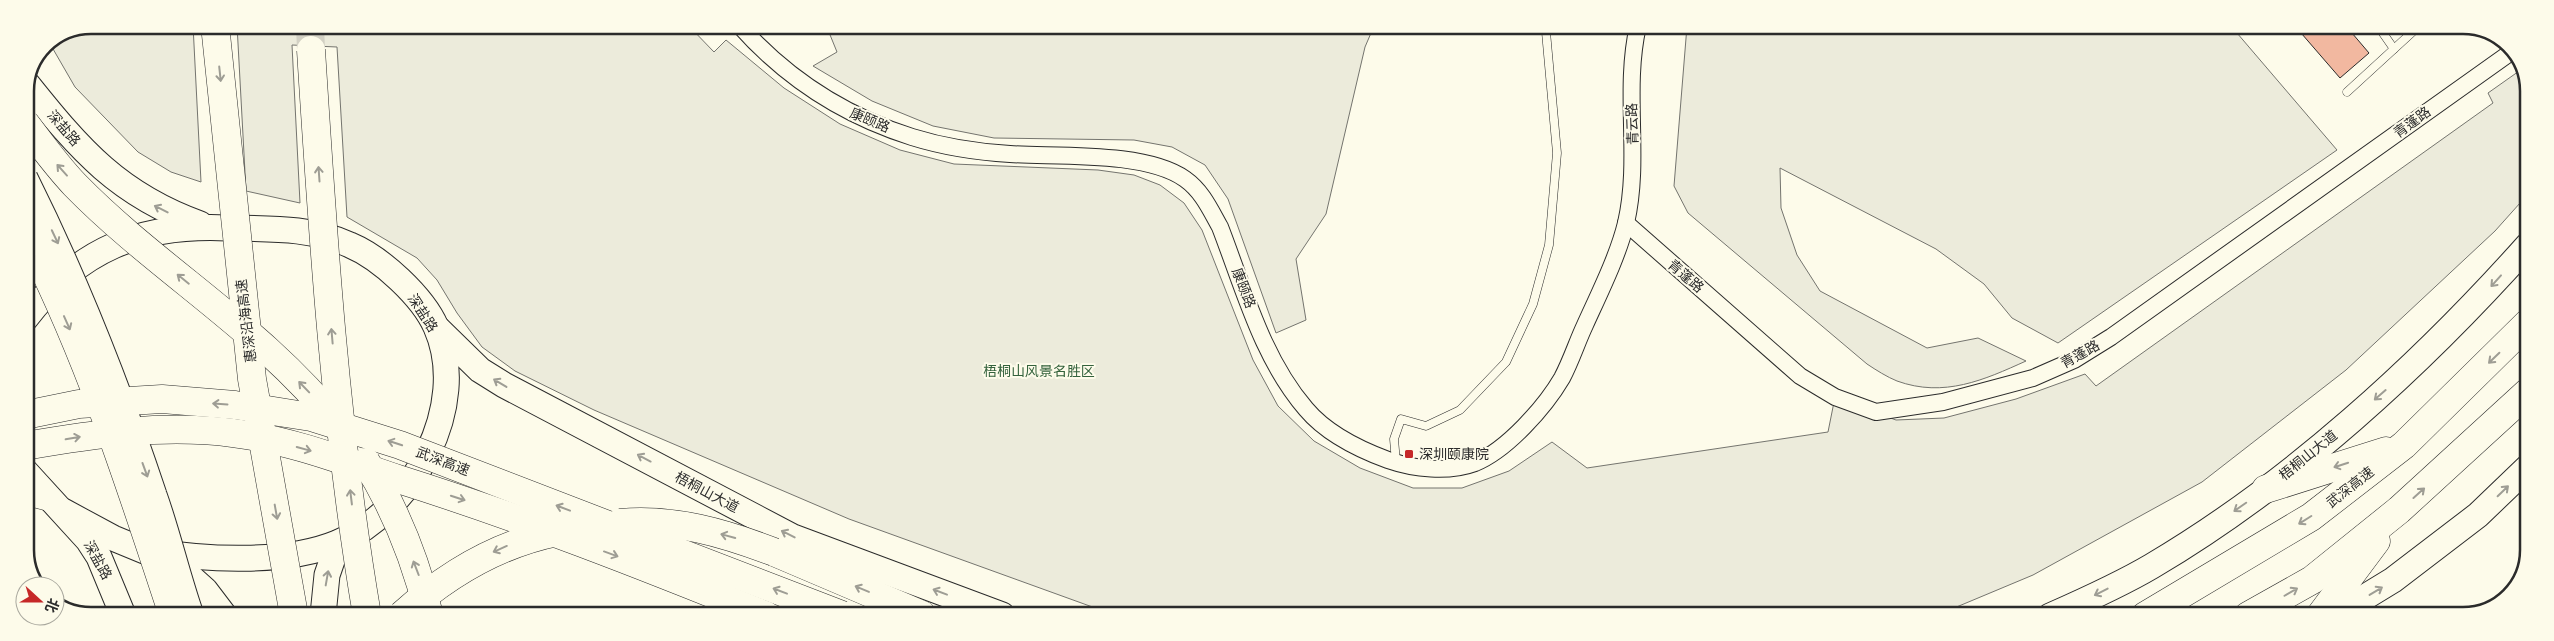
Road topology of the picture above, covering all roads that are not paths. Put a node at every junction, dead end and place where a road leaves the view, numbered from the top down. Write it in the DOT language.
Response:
graph roads {
  1 [pos="216,34"];
  2 [pos="748,34"];
  3 [pos="1546,34"];
  4 [pos="1636,34"];
  5 [pos="2384,34"];
  6 [pos="2410,34"];
  7 [pos="2394,49"];
  8 [pos="312,50"];
  9 [pos="2507,55"];
  10 [pos="34,92"];
  11 [pos="2347,92"];
  12 [pos="34,135"];
  13 [pos="34,196"];
  14 [pos="1626,223"];
  15 [pos="207,227"];
  16 [pos="34,251"];
  17 [pos="2520,254"];
  18 [pos="34,308"];
  19 [pos="436,327"];
  20 [pos="2520,331"];
  21 [pos="2520,399"];
  22 [pos="34,413"];
  23 [pos="34,445"];
  24 [pos="2404,445"];
  25 [pos="1396,462"];
  26 [pos="2520,474"];
  27 [pos="34,482"];
  28 [pos="2266,489"];
  29 [pos="34,503"];
  30 [pos="2400,510"];
  31 [pos="64,511"];
  32 [pos="338,543"];
  33 [pos="141,548"];
  34 [pos="120,607"];
  35 [pos="169,607"];
  36 [pos="189,607"];
  37 [pos="218,607"];
  38 [pos="293,607"];
  39 [pos="324,607"];
  40 [pos="366,607"];
  41 [pos="412,607"];
  42 [pos="427,607"];
  43 [pos="745,607"];
  44 [pos="821,607"];
  45 [pos="903,607"];
  46 [pos="981,607"];
  47 [pos="2069,607"];
  48 [pos="2161,607"];
  49 [pos="2264,607"];
  50 [pos="2327,607"];
  51 [pos="2349,607"];
  1 -- 38 [label="highway, 惠深沿海高速, one-way, bridge"];
  2 -- 25 [label="street, 康颐路"];
  3 -- 25 [label="lane"];
  4 -- 14 [label="street, 青云路"];
  5 -- 7 [label="lane"];
  6 -- 7 [label="lane"];
  7 -- 11 [label="lane"];
  40 -- 8 [label="highway, one-way, bridge"];
  9 -- 14 [label="street, 青蓬路"];
  15 -- 10 [label="main road, 深盐路, one-way"];
  42 -- 12 [label="highway, one-way, bridge"];
  13 -- 36 [label="main road, one-way, bridge"];
  14 -- 25 [label="street, 康颐路"];
  15 -- 18 [label="main road, 深盐路"];
  15 -- 19 [label="main road, 深盐路"];
  16 -- 35 [label="highway, one-way, bridge"];
  17 -- 28 [label="main road, 梧桐山大道, one-way"];
  19 -- 32 [label="main road, 深盐路"];
  46 -- 19 [label="main road, 梧桐山大道, one-way"];
  20 -- 24 [label="highway, 武深高速, one-way"];
  30 -- 21 [label="highway, one-way"];
  44 -- 22 [label="highway, 武深高速, one-way, bridge"];
  23 -- 43 [label="highway, 武深高速, one-way, bridge"];
  24 -- 28 [label="highway, one-way"];
  24 -- 48 [label="highway, 武深高速, one-way"];
  51 -- 26 [label="main road, one-way"];
  27 -- 31 [label="main road, 深盐路"];
  28 -- 47 [label="main road, 梧桐山大道, one-way"];
  29 -- 31 [label="lane"];
  49 -- 30 [label="highway, one-way"];
  30 -- 50 [label="highway"];
  31 -- 33 [label="main road, 深盐路"];
  31 -- 34 [label="main road, 深盐路"];
  32 -- 33 [label="main road, 深盐路"];
  39 -- 32 [label="main road, one-way"];
  33 -- 37 [label="main road, 深盐路"];
  45 -- 41 [label="highway, one-way, bridge"];
}
